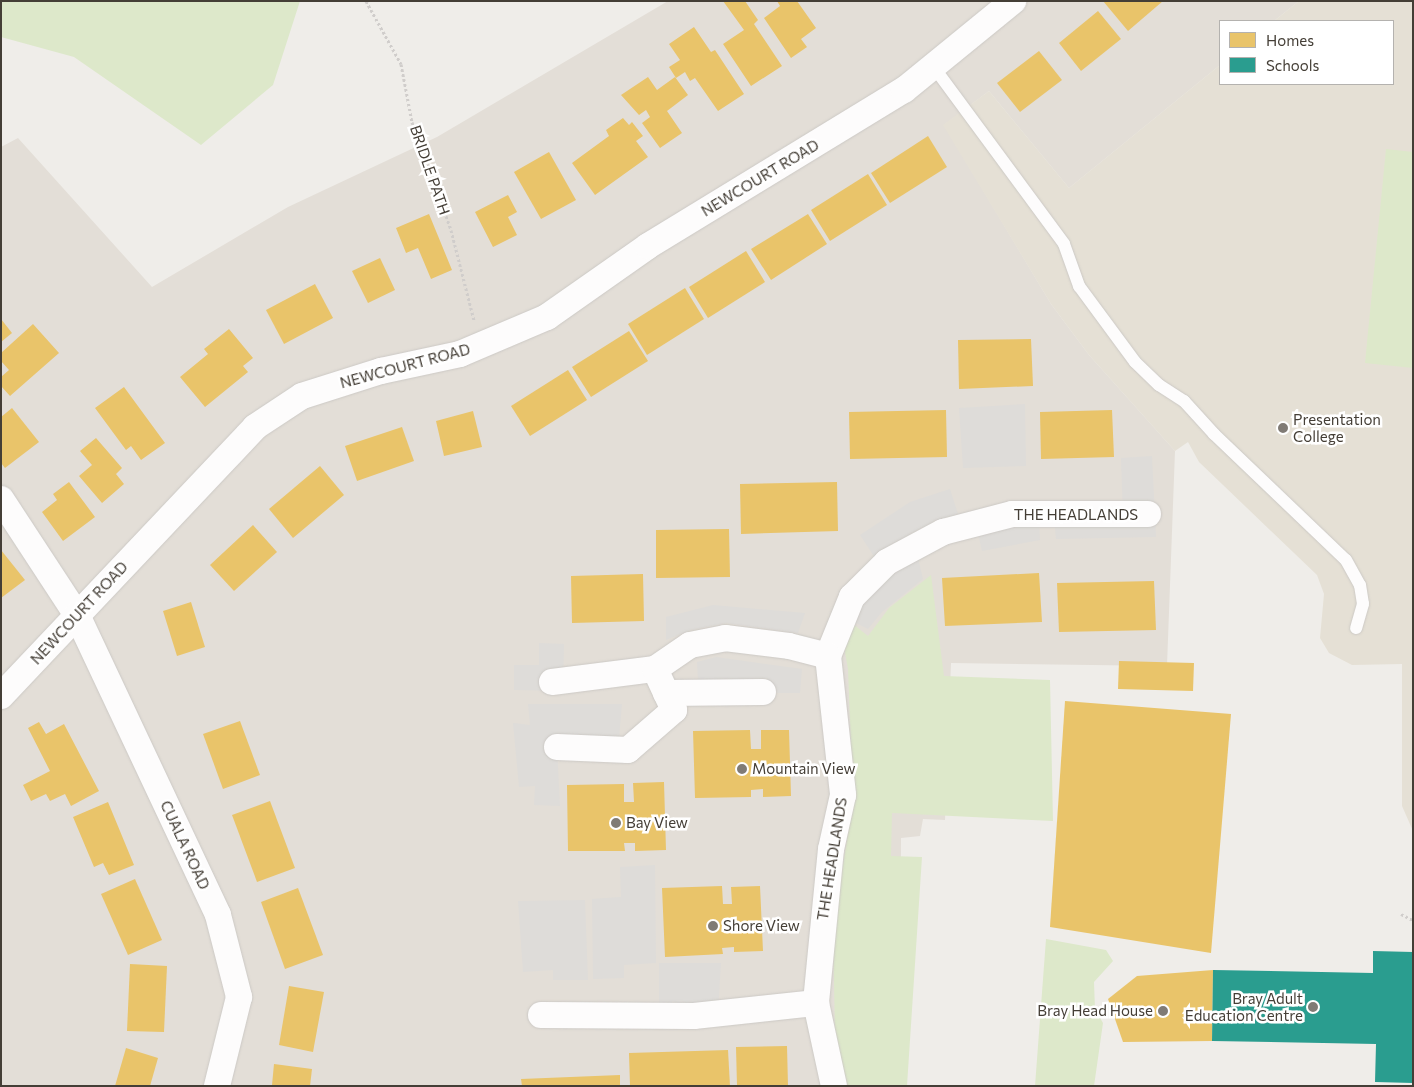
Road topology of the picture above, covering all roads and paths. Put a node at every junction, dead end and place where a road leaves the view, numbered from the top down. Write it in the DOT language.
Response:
graph roads {
  1 [pos="366,1"];
  2 [pos="1013,1"];
  3 [pos="933,66"];
  4 [pos="481,345"];
  5 [pos="1,499"];
  6 [pos="1148,514"];
  7 [pos="77,615"];
  8 [pos="1356,628"];
  9 [pos="828,656"];
  10 [pos="655,669"];
  11 [pos="552,682"];
  12 [pos="763,692"];
  13 [pos="666,693"];
  14 [pos="1,696"];
  15 [pos="557,747"];
  16 [pos="1400,914"];
  17 [pos="1413,920"];
  18 [pos="816,1003"];
  19 [pos="541,1014"];
  20 [pos="217,1086"];
  21 [pos="834,1086"];
  1 -- 4 [label="path, BRIDLE PATH"];
  2 -- 3 [label="street, NEWCOURT ROAD"];
  3 -- 4 [label="street, NEWCOURT ROAD"];
  3 -- 8 [label="lane"];
  4 -- 7 [label="street, NEWCOURT ROAD"];
  5 -- 7 [label="street, CUALA ROAD"];
  6 -- 9 [label="street, THE HEADLANDS"];
  7 -- 14 [label="street, NEWCOURT ROAD"];
  7 -- 20 [label="street, CUALA ROAD"];
  9 -- 10 [label="street"];
  9 -- 18 [label="street, THE HEADLANDS"];
  10 -- 11 [label="street"];
  10 -- 13 [label="street"];
  12 -- 13 [label="street"];
  13 -- 15 [label="street"];
  16 -- 17 [label="path"];
  18 -- 19 [label="street"];
  18 -- 21 [label="street, THE HEADLANDS"];
}
